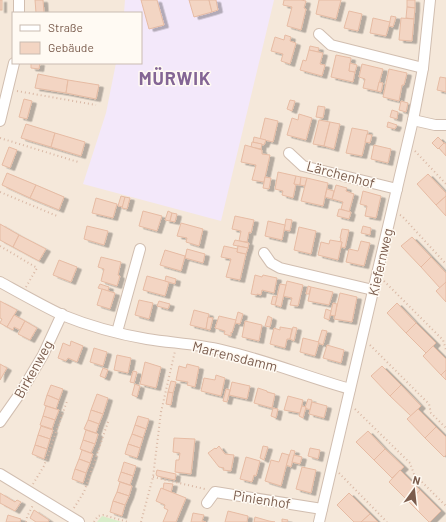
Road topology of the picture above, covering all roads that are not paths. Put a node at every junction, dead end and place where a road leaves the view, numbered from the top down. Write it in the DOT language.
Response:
graph roads {
  1 [pos="19,0"];
  2 [pos="430,0"];
  3 [pos="19,12"];
  4 [pos="319,34"];
  5 [pos="14,64"];
  6 [pos="423,68"];
  7 [pos="412,120"];
  8 [pos="0,121"];
  9 [pos="446,125"];
  10 [pos="289,152"];
  11 [pos="397,189"];
  12 [pos="140,249"];
  13 [pos="264,253"];
  14 [pos="0,282"];
  15 [pos="373,290"];
  16 [pos="62,314"];
  17 [pos="117,332"];
  18 [pos="350,389"];
  19 [pos="0,422"];
  20 [pos="0,474"];
  21 [pos="207,503"];
  22 [pos="322,509"];
  23 [pos="79,522"];
  24 [pos="319,522"];
  1 -- 3 [label="street"];
  2 -- 6 [label="street, Kiefernweg"];
  4 -- 6 [label="street"];
  5 -- 8 [label="street"];
  6 -- 7 [label="street, Kiefernweg"];
  7 -- 9 [label="street"];
  7 -- 11 [label="street, Kiefernweg"];
  10 -- 11 [label="street, Lärchenhof"];
  11 -- 15 [label="street, Kiefernweg"];
  12 -- 17 [label="street"];
  13 -- 15 [label="street"];
  14 -- 16 [label="street, Marrensdamm"];
  15 -- 18 [label="street, Kiefernweg"];
  16 -- 17 [label="street, Marrensdamm"];
  16 -- 19 [label="street, Birkenweg"];
  17 -- 18 [label="street, Marrensdamm"];
  18 -- 22 [label="street, Kiefernweg"];
  20 -- 23 [label="street"];
  21 -- 22 [label="street, Pinienhof"];
  22 -- 24 [label="street, Kiefernweg"];
}
